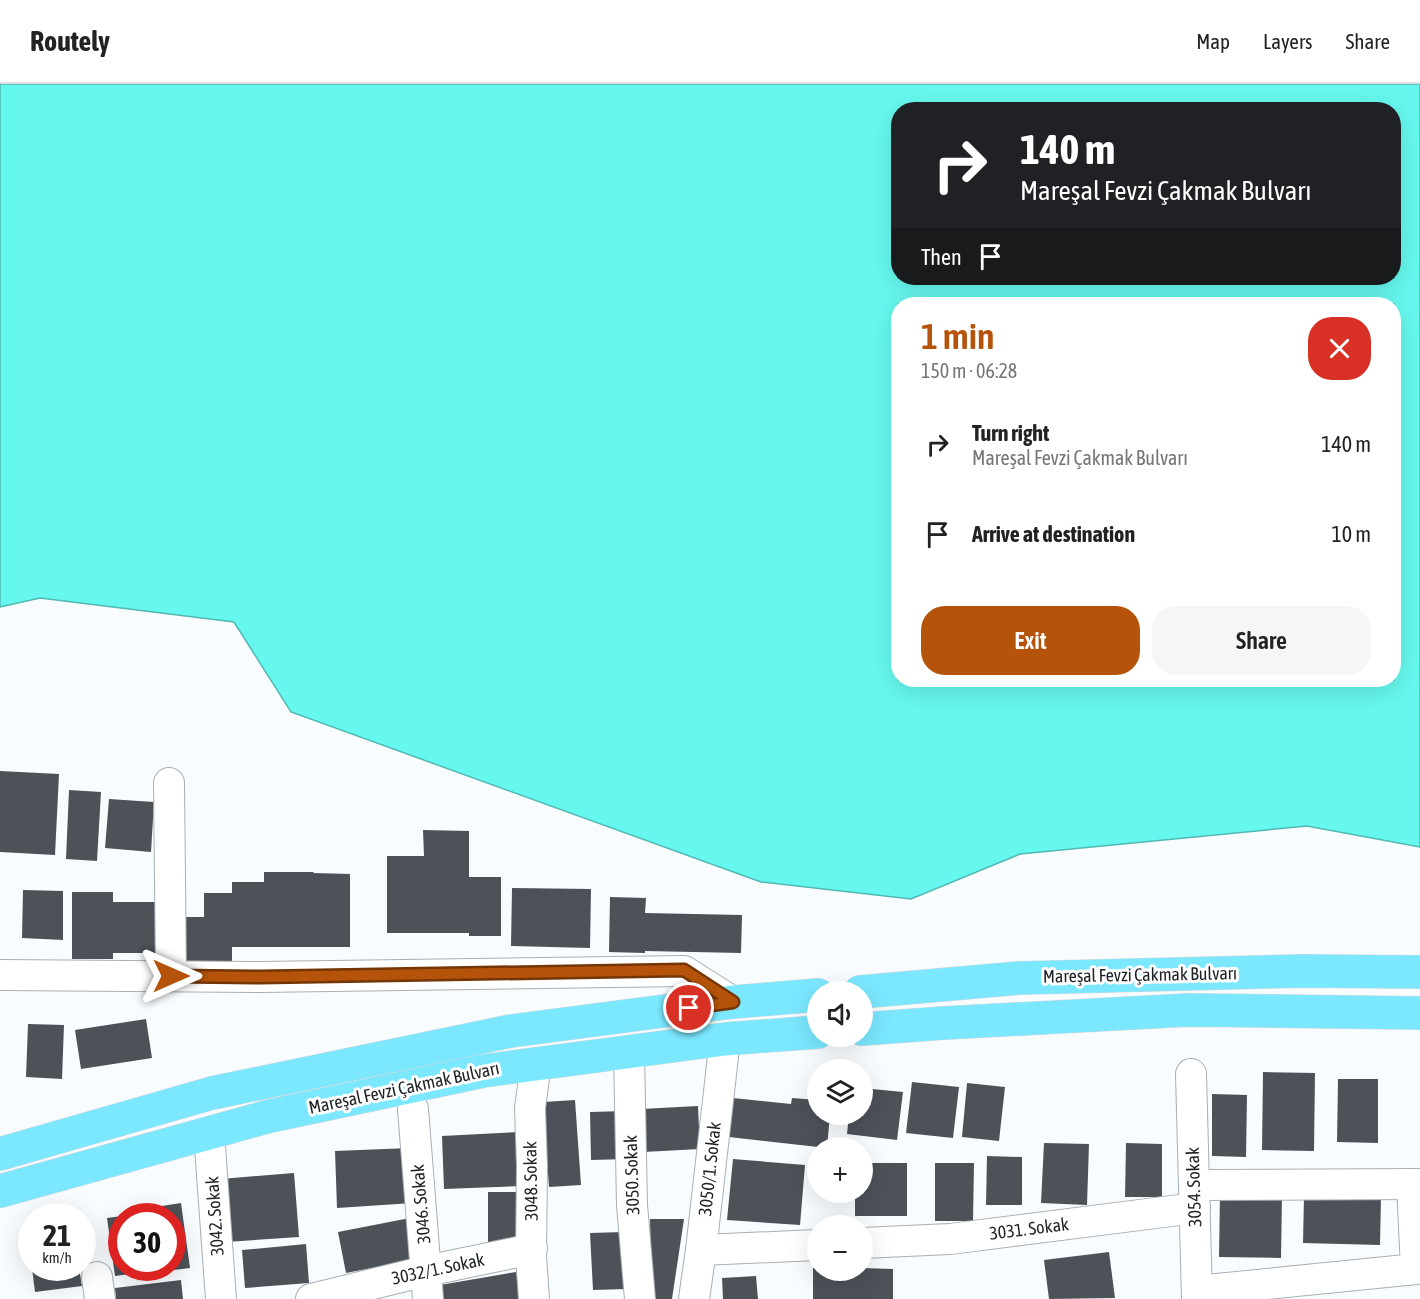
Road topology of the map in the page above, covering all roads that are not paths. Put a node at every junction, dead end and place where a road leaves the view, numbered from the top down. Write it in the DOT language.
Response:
graph roads {
  1 [pos="169,783"];
  2 [pos="1420,972"];
  3 [pos="0,975"];
  4 [pos="171,976"];
  5 [pos="873,991"];
  6 [pos="807,996"];
  7 [pos="733,1002"];
  8 [pos="1420,1013"];
  9 [pos="873,1028"];
  10 [pos="807,1033"];
  11 [pos="725,1039"];
  12 [pos="628,1052"];
  13 [pos="536,1064"];
  14 [pos="1191,1074"];
  15 [pos="413,1109"];
  16 [pos="208,1133"];
  17 [pos="0,1154"];
  18 [pos="1416,1184"];
  19 [pos="0,1191"];
  20 [pos="1195,1196"];
  21 [pos="873,1242"];
  22 [pos="807,1245"];
  23 [pos="531,1250"];
  24 [pos="701,1250"];
  25 [pos="427,1285"];
  26 [pos="1197,1295"];
  27 [pos="221,1299"];
  28 [pos="311,1299"];
  29 [pos="534,1299"];
  30 [pos="640,1299"];
  31 [pos="694,1299"];
  1 -- 4 [label="street"];
  2 -- 5 [label="highway, Mareşal Fevzi Çakmak Bulvarı"];
  3 -- 4 [label="street"];
  4 -- 7 [label="street"];
  6 -- 7 [label="highway, Mareşal Fevzi Çakmak Bulvarı"];
  7 -- 17 [label="highway, Mareşal Fevzi Çakmak Bulvarı"];
  8 -- 9 [label="highway, Mareşal Fevzi Çakmak Bulvarı"];
  10 -- 11 [label="highway, Mareşal Fevzi Çakmak Bulvarı"];
  11 -- 12 [label="highway, Mareşal Fevzi Çakmak Bulvarı"];
  11 -- 24 [label="street, 3050/1. Sokak"];
  12 -- 13 [label="highway, Mareşal Fevzi Çakmak Bulvarı"];
  12 -- 30 [label="street, 3050. Sokak"];
  13 -- 16 [label="highway, Mareşal Fevzi Çakmak Bulvarı"];
  13 -- 23 [label="street, 3048. Sokak"];
  14 -- 20 [label="street, 3054. Sokak"];
  15 -- 25 [label="street, 3046. Sokak"];
  16 -- 19 [label="highway, Mareşal Fevzi Çakmak Bulvarı"];
  16 -- 27 [label="street, 3042. Sokak"];
  18 -- 20 [label="street, 3031. Sokak"];
  18 -- 26 [label="street"];
  20 -- 21 [label="street, 3031. Sokak"];
  20 -- 26 [label="street, 3054. Sokak"];
  22 -- 24 [label="street"];
  23 -- 25 [label="street, 3032/1. Sokak"];
  23 -- 29 [label="street, 3048. Sokak"];
  24 -- 31 [label="street, 3050/1. Sokak"];
  25 -- 28 [label="street, 3032/1. Sokak"];
}
